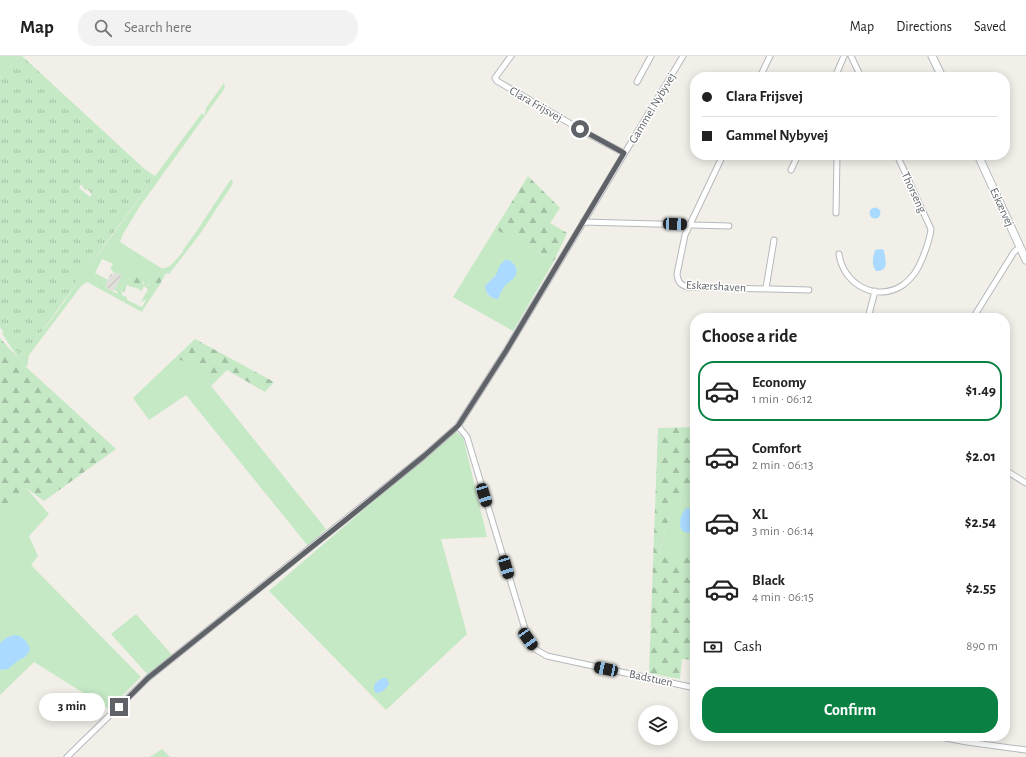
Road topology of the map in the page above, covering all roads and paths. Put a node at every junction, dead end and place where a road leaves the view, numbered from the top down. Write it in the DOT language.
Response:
graph roads {
  1 [pos="510,56"];
  2 [pos="651,56"];
  3 [pos="683,56"];
  4 [pos="770,56"];
  5 [pos="844,56"];
  6 [pos="852,56"];
  7 [pos="932,56"];
  8 [pos="762,72"];
  9 [pos="837,72"];
  10 [pos="859,72"];
  11 [pos="940,72"];
  12 [pos="637,82"];
  13 [pos="624,153"];
  14 [pos="721,160"];
  15 [pos="796,160"];
  16 [pos="838,160"];
  17 [pos="899,160"];
  18 [pos="980,160"];
  19 [pos="792,170"];
  20 [pos="836,213"];
  21 [pos="583,222"];
  22 [pos="690,225"];
  23 [pos="729,226"];
  24 [pos="774,240"];
  25 [pos="1020,247"];
  26 [pos="839,254"];
  27 [pos="1026,260"];
  28 [pos="766,288"];
  29 [pos="809,290"];
  30 [pos="876,291"];
  31 [pos="869,313"];
  32 [pos="976,313"];
  33 [pos="458,426"];
  34 [pos="1010,473"];
  35 [pos="1026,482"];
  36 [pos="690,687"];
  37 [pos="962,741"];
  38 [pos="967,742"];
  39 [pos="1026,750"];
  40 [pos="67,757"];
  1 -- 13 [label="street, Clara Frijsvej"];
  2 -- 12 [label="street"];
  3 -- 13 [label="street, Gammel Nybyvej"];
  4 -- 8 [label="street"];
  5 -- 9 [label="street"];
  6 -- 10 [label="street"];
  7 -- 11 [label="street"];
  13 -- 21 [label="street, Gammel Nybyvej"];
  14 -- 22 [label="street"];
  15 -- 19 [label="street"];
  16 -- 20 [label="street"];
  17 -- 30 [label="street, Thorseng"];
  18 -- 25 [label="street, Eskærvej"];
  21 -- 22 [label="street"];
  21 -- 33 [label="street, Gammel Nybyvej"];
  22 -- 23 [label="street"];
  22 -- 28 [label="street, Eskærshaven"];
  24 -- 28 [label="street"];
  25 -- 27 [label="street, Eskærvej"];
  25 -- 32 [label="street"];
  26 -- 30 [label="street"];
  28 -- 29 [label="street, Eskærshaven"];
  30 -- 31 [label="street"];
  33 -- 36 [label="street, Badstuen"];
  33 -- 40 [label="street, Gammel Nybyvej"];
  34 -- 35 [label="street"];
  37 -- 38 [label="street"];
  38 -- 39 [label="street"];
}
